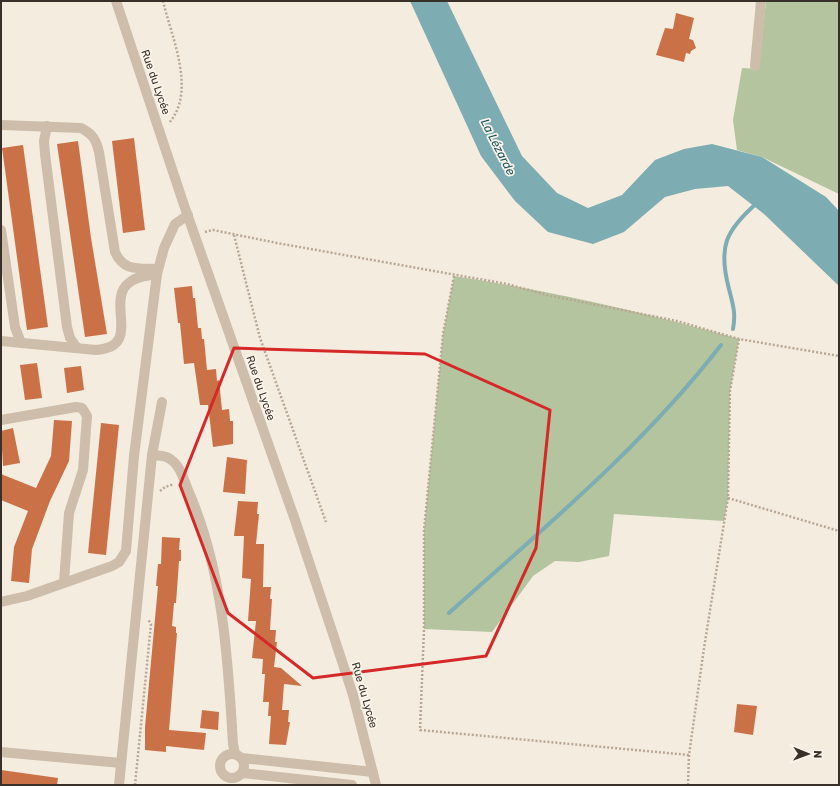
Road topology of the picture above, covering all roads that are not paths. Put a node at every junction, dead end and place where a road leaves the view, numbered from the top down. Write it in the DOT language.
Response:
graph roads {
  1 [pos="116,1"];
  2 [pos="761,1"];
  3 [pos="755,66"];
  4 [pos="1,125"];
  5 [pos="47,126"];
  6 [pos="188,214"];
  7 [pos="1,230"];
  8 [pos="157,272"];
  9 [pos="1,341"];
  10 [pos="21,343"];
  11 [pos="77,348"];
  12 [pos="162,402"];
  13 [pos="1,420"];
  14 [pos="152,455"];
  15 [pos="64,582"];
  16 [pos="1,602"];
  17 [pos="1,752"];
  18 [pos="234,756"];
  19 [pos="121,763"];
  20 [pos="373,772"];
  21 [pos="238,778"];
  22 [pos="226,781"];
  23 [pos="119,785"];
  24 [pos="352,785"];
  25 [pos="376,785"];
  1 -- 6 [label="street, Rue du Lycée"];
  2 -- 3 [label="street"];
  4 -- 5 [label="street"];
  5 -- 8 [label="street"];
  5 -- 11 [label="street"];
  6 -- 8 [label="street"];
  6 -- 20 [label="street, Rue du Lycée"];
  7 -- 10 [label="street"];
  8 -- 11 [label="street"];
  8 -- 15 [label="street"];
  9 -- 10 [label="street"];
  10 -- 11 [label="street"];
  12 -- 14 [label="street"];
  13 -- 15 [label="street"];
  14 -- 18 [label="street"];
  14 -- 19 [label="street"];
  15 -- 16 [label="street"];
  17 -- 19 [label="street"];
  18 -- 20 [label="street"];
  18 -- 21 [label="street"];
  18 -- 22 [label="street"];
  19 -- 23 [label="street"];
  20 -- 25 [label="street, Rue du Lycée"];
  21 -- 22 [label="street"];
  21 -- 24 [label="street"];
}
